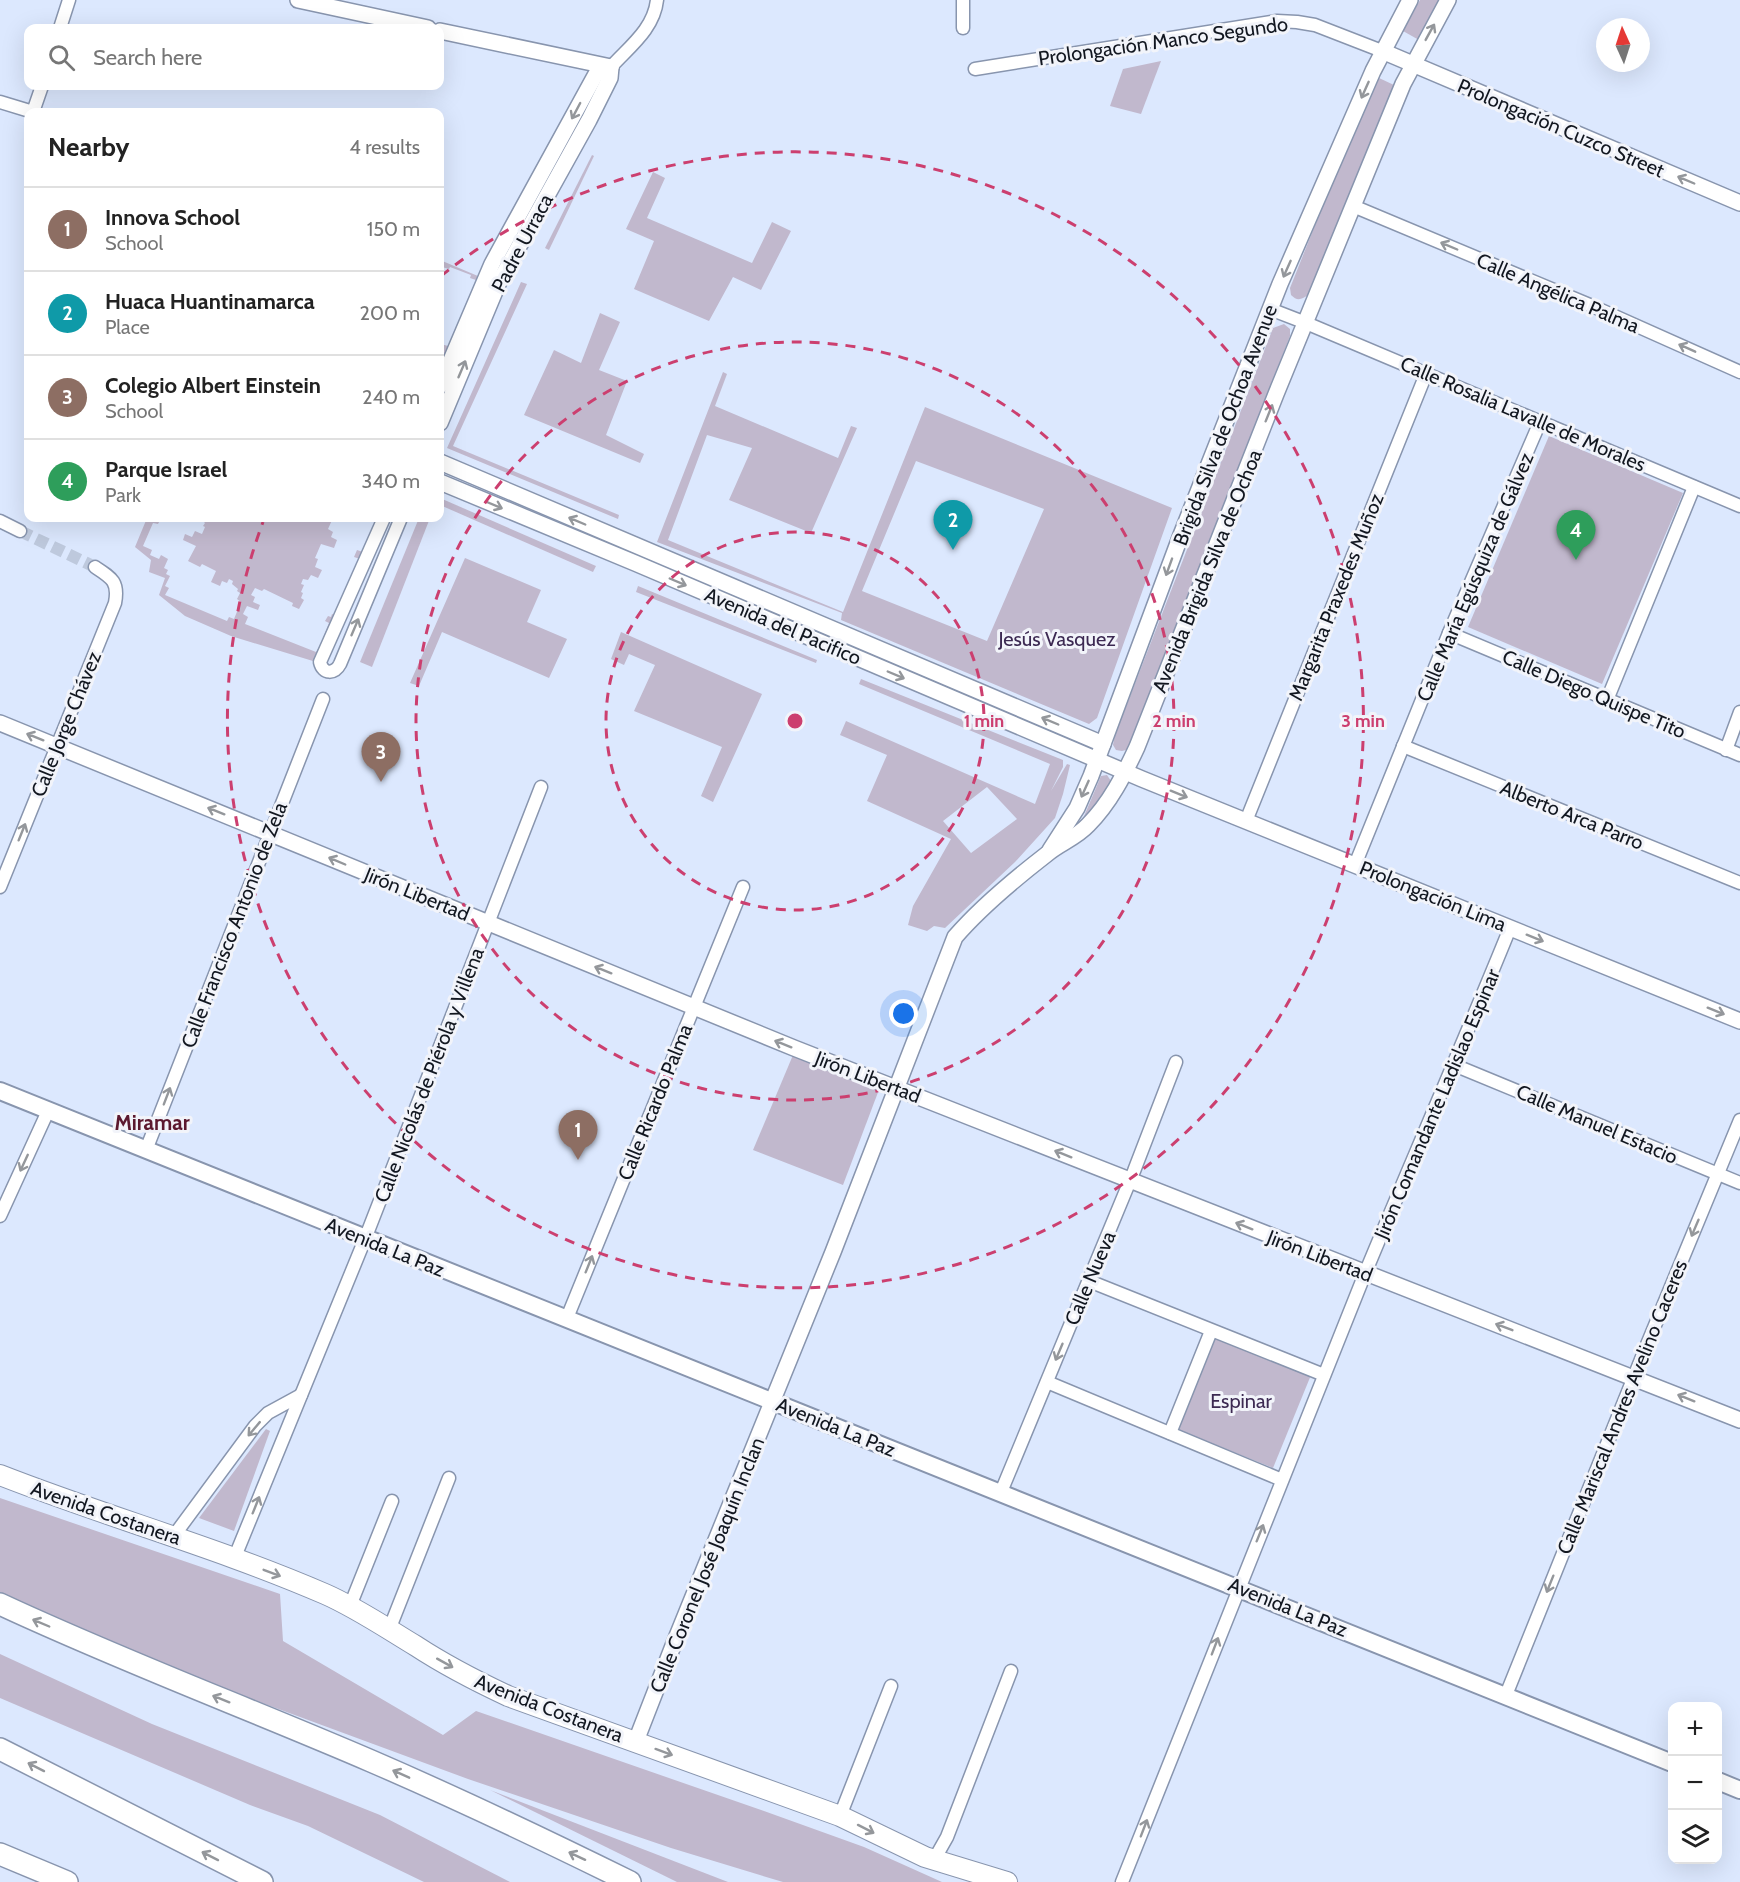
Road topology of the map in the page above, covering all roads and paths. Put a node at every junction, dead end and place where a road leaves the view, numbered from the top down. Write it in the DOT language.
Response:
graph roads {
  1 [pos="69,0"];
  2 [pos="298,0"];
  3 [pos="657,0"];
  4 [pos="963,0"];
  5 [pos="1410,0"];
  6 [pos="1448,0"];
  7 [pos="349,6"];
  8 [pos="61,24"];
  9 [pos="414,24"];
  10 [pos="963,28"];
  11 [pos="444,32"];
  12 [pos="1382,51"];
  13 [pos="1412,64"];
  14 [pos="611,67"];
  15 [pos="975,69"];
  16 [pos="41,90"];
  17 [pos="0,102"];
  18 [pos="34,108"];
  19 [pos="24,109"];
  20 [pos="1740,203"];
  21 [pos="1353,206"];
  22 [pos="1270,309"];
  23 [pos="1306,323"];
  24 [pos="1740,372"];
  25 [pos="1426,374"];
  26 [pos="444,377"];
  27 [pos="444,413"];
  28 [pos="1540,422"];
  29 [pos="444,464"];
  30 [pos="444,484"];
  31 [pos="1695,487"];
  32 [pos="1740,506"];
  33 [pos="0,521"];
  34 [pos="382,522"];
  35 [pos="399,522"];
  36 [pos="20,531"];
  37 [pos="95,567"];
  38 [pos="1449,633"];
  39 [pos="323,699"];
  40 [pos="1607,700"];
  41 [pos="1740,712"];
  42 [pos="0,723"];
  43 [pos="1103,744"];
  44 [pos="56,746"];
  45 [pos="1403,746"];
  46 [pos="1726,750"];
  47 [pos="1740,754"];
  48 [pos="1098,760"];
  49 [pos="1125,772"];
  50 [pos="541,787"];
  51 [pos="1246,821"];
  52 [pos="270,833"];
  53 [pos="1049,852"];
  54 [pos="1355,865"];
  55 [pos="1740,883"];
  56 [pos="0,887"];
  57 [pos="743,887"];
  58 [pos="488,923"];
  59 [pos="1510,928"];
  60 [pos="694,1007"];
  61 [pos="1740,1021"];
  62 [pos="1176,1062"];
  63 [pos="1455,1065"];
  64 [pos="897,1088"];
  65 [pos="0,1091"];
  66 [pos="48,1111"];
  67 [pos="1740,1120"];
  68 [pos="146,1150"];
  69 [pos="1718,1174"];
  70 [pos="1130,1181"];
  71 [pos="1740,1183"];
  72 [pos="0,1216"];
  73 [pos="365,1239"];
  74 [pos="1365,1274"];
  75 [pos="1089,1281"];
  76 [pos="567,1318"];
  77 [pos="1211,1331"];
  78 [pos="1324,1376"];
  79 [pos="1634,1377"];
  80 [pos="1047,1382"];
  81 [pos="301,1395"];
  82 [pos="774,1402"];
  83 [pos="1740,1420"];
  84 [pos="1170,1433"];
  85 [pos="0,1475"];
  86 [pos="449,1479"];
  87 [pos="1282,1480"];
  88 [pos="1001,1492"];
  89 [pos="392,1501"];
  90 [pos="173,1537"];
  91 [pos="234,1559"];
  92 [pos="1238,1587"];
  93 [pos="0,1604"];
  94 [pos="350,1606"];
  95 [pos="388,1630"];
  96 [pos="1011,1671"];
  97 [pos="891,1686"];
  98 [pos="1506,1695"];
  99 [pos="636,1742"];
  100 [pos="0,1749"];
  101 [pos="1668,1761"];
  102 [pos="1722,1783"];
  103 [pos="1740,1790"];
  104 [pos="840,1816"];
  105 [pos="0,1854"];
  106 [pos="934,1860"];
  107 [pos="67,1882"];
  108 [pos="262,1882"];
  109 [pos="630,1882"];
  110 [pos="1007,1882"];
  111 [pos="1122,1882"];
  1 -- 8 [label="street"];
  2 -- 7 [label="street"];
  3 -- 14 [label="street, Padre Urraca"];
  4 -- 10 [label="street"];
  5 -- 12 [label="street, Brigida Silva de Ochoa Avenue"];
  13 -- 6 [label="street, one-way"];
  7 -- 9 [label="street"];
  11 -- 14 [label="street"];
  12 -- 13 [label="street, Prolongación Cuzco Street"];
  12 -- 15 [label="street, Prolongación Manco Segundo"];
  12 -- 22 [label="street, Brigida Silva de Ochoa Avenue, one-way"];
  20 -- 13 [label="street, Prolongación Cuzco Street, one-way"];
  13 -- 21 [label="street, Avenida Brigida Silva de Ochoa"];
  14 -- 26 [label="street, Padre Urraca, one-way"];
  27 -- 14 [label="street, Padre Urraca, one-way"];
  16 -- 18 [label="street"];
  17 -- 19 [label="street"];
  21 -- 23 [label="street, Avenida Brigida Silva de Ochoa"];
  24 -- 21 [label="street, Calle Angélica Palma, one-way"];
  22 -- 23 [label="street, Calle Rosalia Lavalle de Morales"];
  22 -- 43 [label="street, Brigida Silva de Ochoa Avenue, one-way"];
  23 -- 25 [label="street, Calle Rosalia Lavalle de Morales"];
  49 -- 23 [label="street, Avenida Brigida Silva de Ochoa, one-way"];
  25 -- 28 [label="street, Calle Rosalia Lavalle de Morales"];
  25 -- 51 [label="street, Margarita Praxedes Muñoz"];
  28 -- 31 [label="street, Calle Rosalia Lavalle de Morales"];
  28 -- 38 [label="street, Calle María Egúsquiza de Gálvez"];
  43 -- 29 [label="street, Avenida del Pacifico, one-way"];
  30 -- 48 [label="street, Avenida del Pacifico, one-way"];
  31 -- 32 [label="street, Calle Rosalia Lavalle de Morales"];
  31 -- 40 [label="street"];
  33 -- 36 [label="street"];
  34 -- 35 [label="street, one-way"];
  37 -- 44 [label="street, Calle Jorge Chávez"];
  38 -- 40 [label="street, Calle Diego Quispe Tito"];
  38 -- 45 [label="street, Calle María Egúsquiza de Gálvez"];
  39 -- 52 [label="street, Calle Francisco Antonio de Zela"];
  40 -- 46 [label="street, Calle Diego Quispe Tito"];
  41 -- 46 [label="street"];
  44 -- 42 [label="street, Jirón Libertad, one-way"];
  43 -- 48 [label="street, Brigida Silva de Ochoa Avenue"];
  52 -- 44 [label="street, Jirón Libertad, one-way"];
  56 -- 44 [label="street, Calle Jorge Chávez, one-way"];
  45 -- 54 [label="street, Calle María Egúsquiza de Gálvez"];
  45 -- 55 [label="street, Alberto Arca Parro"];
  46 -- 47 [label="street, Calle Diego Quispe Tito"];
  48 -- 49 [label="street, Avenida del Pacifico"];
  48 -- 53 [label="street, Brigida Silva de Ochoa Avenue, one-way"];
  49 -- 51 [label="street, Prolongación Lima, one-way"];
  49 -- 53 [label="street, Avenida Brigida Silva de Ochoa"];
  50 -- 58 [label="street, Calle Nicolás de Piérola y Villena"];
  51 -- 54 [label="street, Prolongación Lima"];
  58 -- 52 [label="street, Jirón Libertad, one-way"];
  68 -- 52 [label="street, Calle Francisco Antonio de Zela, one-way"];
  53 -- 64 [label="street, Avenida Brigida Silva de Ochoa"];
  54 -- 59 [label="street, Prolongación Lima"];
  57 -- 60 [label="street, Calle Ricardo Palma"];
  60 -- 58 [label="street, Jirón Libertad, one-way"];
  58 -- 73 [label="street, Calle Nicolás de Piérola y Villena"];
  59 -- 61 [label="street, Prolongación Lima, one-way"];
  59 -- 63 [label="street, Jirón Comandante Ladislao Espinar"];
  64 -- 60 [label="street, Jirón Libertad, one-way"];
  76 -- 60 [label="street, Calle Ricardo Palma, one-way"];
  62 -- 70 [label="street, Calle Nueva"];
  63 -- 69 [label="street, Calle Manuel Estacio"];
  63 -- 74 [label="street, Jirón Comandante Ladislao Espinar"];
  70 -- 64 [label="street, Jirón Libertad, one-way"];
  64 -- 82 [label="street, Calle Coronel José Joaquín Inclan"];
  65 -- 66 [label="main road, Avenida La Paz"];
  66 -- 68 [label="main road, Avenida La Paz"];
  66 -- 72 [label="street, one-way"];
  67 -- 69 [label="street, Calle Mariscal Andres Avelino Caceres"];
  68 -- 73 [label="main road, Avenida La Paz"];
  69 -- 71 [label="street, Calle Manuel Estacio"];
  69 -- 79 [label="street, Calle Mariscal Andres Avelino Caceres, one-way"];
  74 -- 70 [label="street, Jirón Libertad, one-way"];
  70 -- 75 [label="street, Calle Nueva"];
  73 -- 76 [label="main road, Avenida La Paz"];
  73 -- 81 [label="street, Calle Nicolás de Piérola y Villena"];
  74 -- 78 [label="street, Jirón Comandante Ladislao Espinar"];
  79 -- 74 [label="street, Jirón Libertad, one-way"];
  75 -- 77 [label="street"];
  75 -- 80 [label="street, Calle Nueva, one-way"];
  76 -- 82 [label="main road, Avenida La Paz"];
  77 -- 78 [label="street"];
  77 -- 84 [label="street"];
  78 -- 87 [label="street, Jirón Comandante Ladislao Espinar"];
  83 -- 79 [label="street, Jirón Libertad, one-way"];
  79 -- 98 [label="street, Calle Mariscal Andres Avelino Caceres, one-way"];
  80 -- 84 [label="street"];
  80 -- 88 [label="street, Calle Nueva"];
  81 -- 90 [label="street, one-way"];
  91 -- 81 [label="street, Calle Nicolás de Piérola y Villena, one-way"];
  82 -- 88 [label="main road, Avenida La Paz"];
  82 -- 99 [label="street, Calle Coronel José Joaquín Inclan"];
  84 -- 87 [label="street"];
  85 -- 90 [label="main road, Avenida Costanera"];
  86 -- 95 [label="street"];
  92 -- 87 [label="street, Jirón Comandante Ladislao Espinar, one-way"];
  88 -- 92 [label="main road, Avenida La Paz"];
  89 -- 94 [label="street"];
  90 -- 91 [label="main road, Avenida Costanera"];
  91 -- 94 [label="main road, Avenida Costanera, one-way"];
  92 -- 98 [label="main road, Avenida La Paz"];
  111 -- 92 [label="street, Jirón Comandante Ladislao Espinar, one-way"];
  109 -- 93 [label="highway, one-way"];
  94 -- 95 [label="main road, Avenida Costanera"];
  95 -- 99 [label="main road, Avenida Costanera, one-way"];
  96 -- 106 [label="street"];
  97 -- 104 [label="street"];
  98 -- 101 [label="main road, Avenida La Paz"];
  99 -- 104 [label="main road, Avenida Costanera, one-way"];
  108 -- 100 [label="highway, one-way"];
  102 -- 103 [label="main road"];
  104 -- 106 [label="main road, Avenida Costanera, one-way"];
  105 -- 107 [label="highway"];
  106 -- 110 [label="main road, Avenida Costanera"];
}
